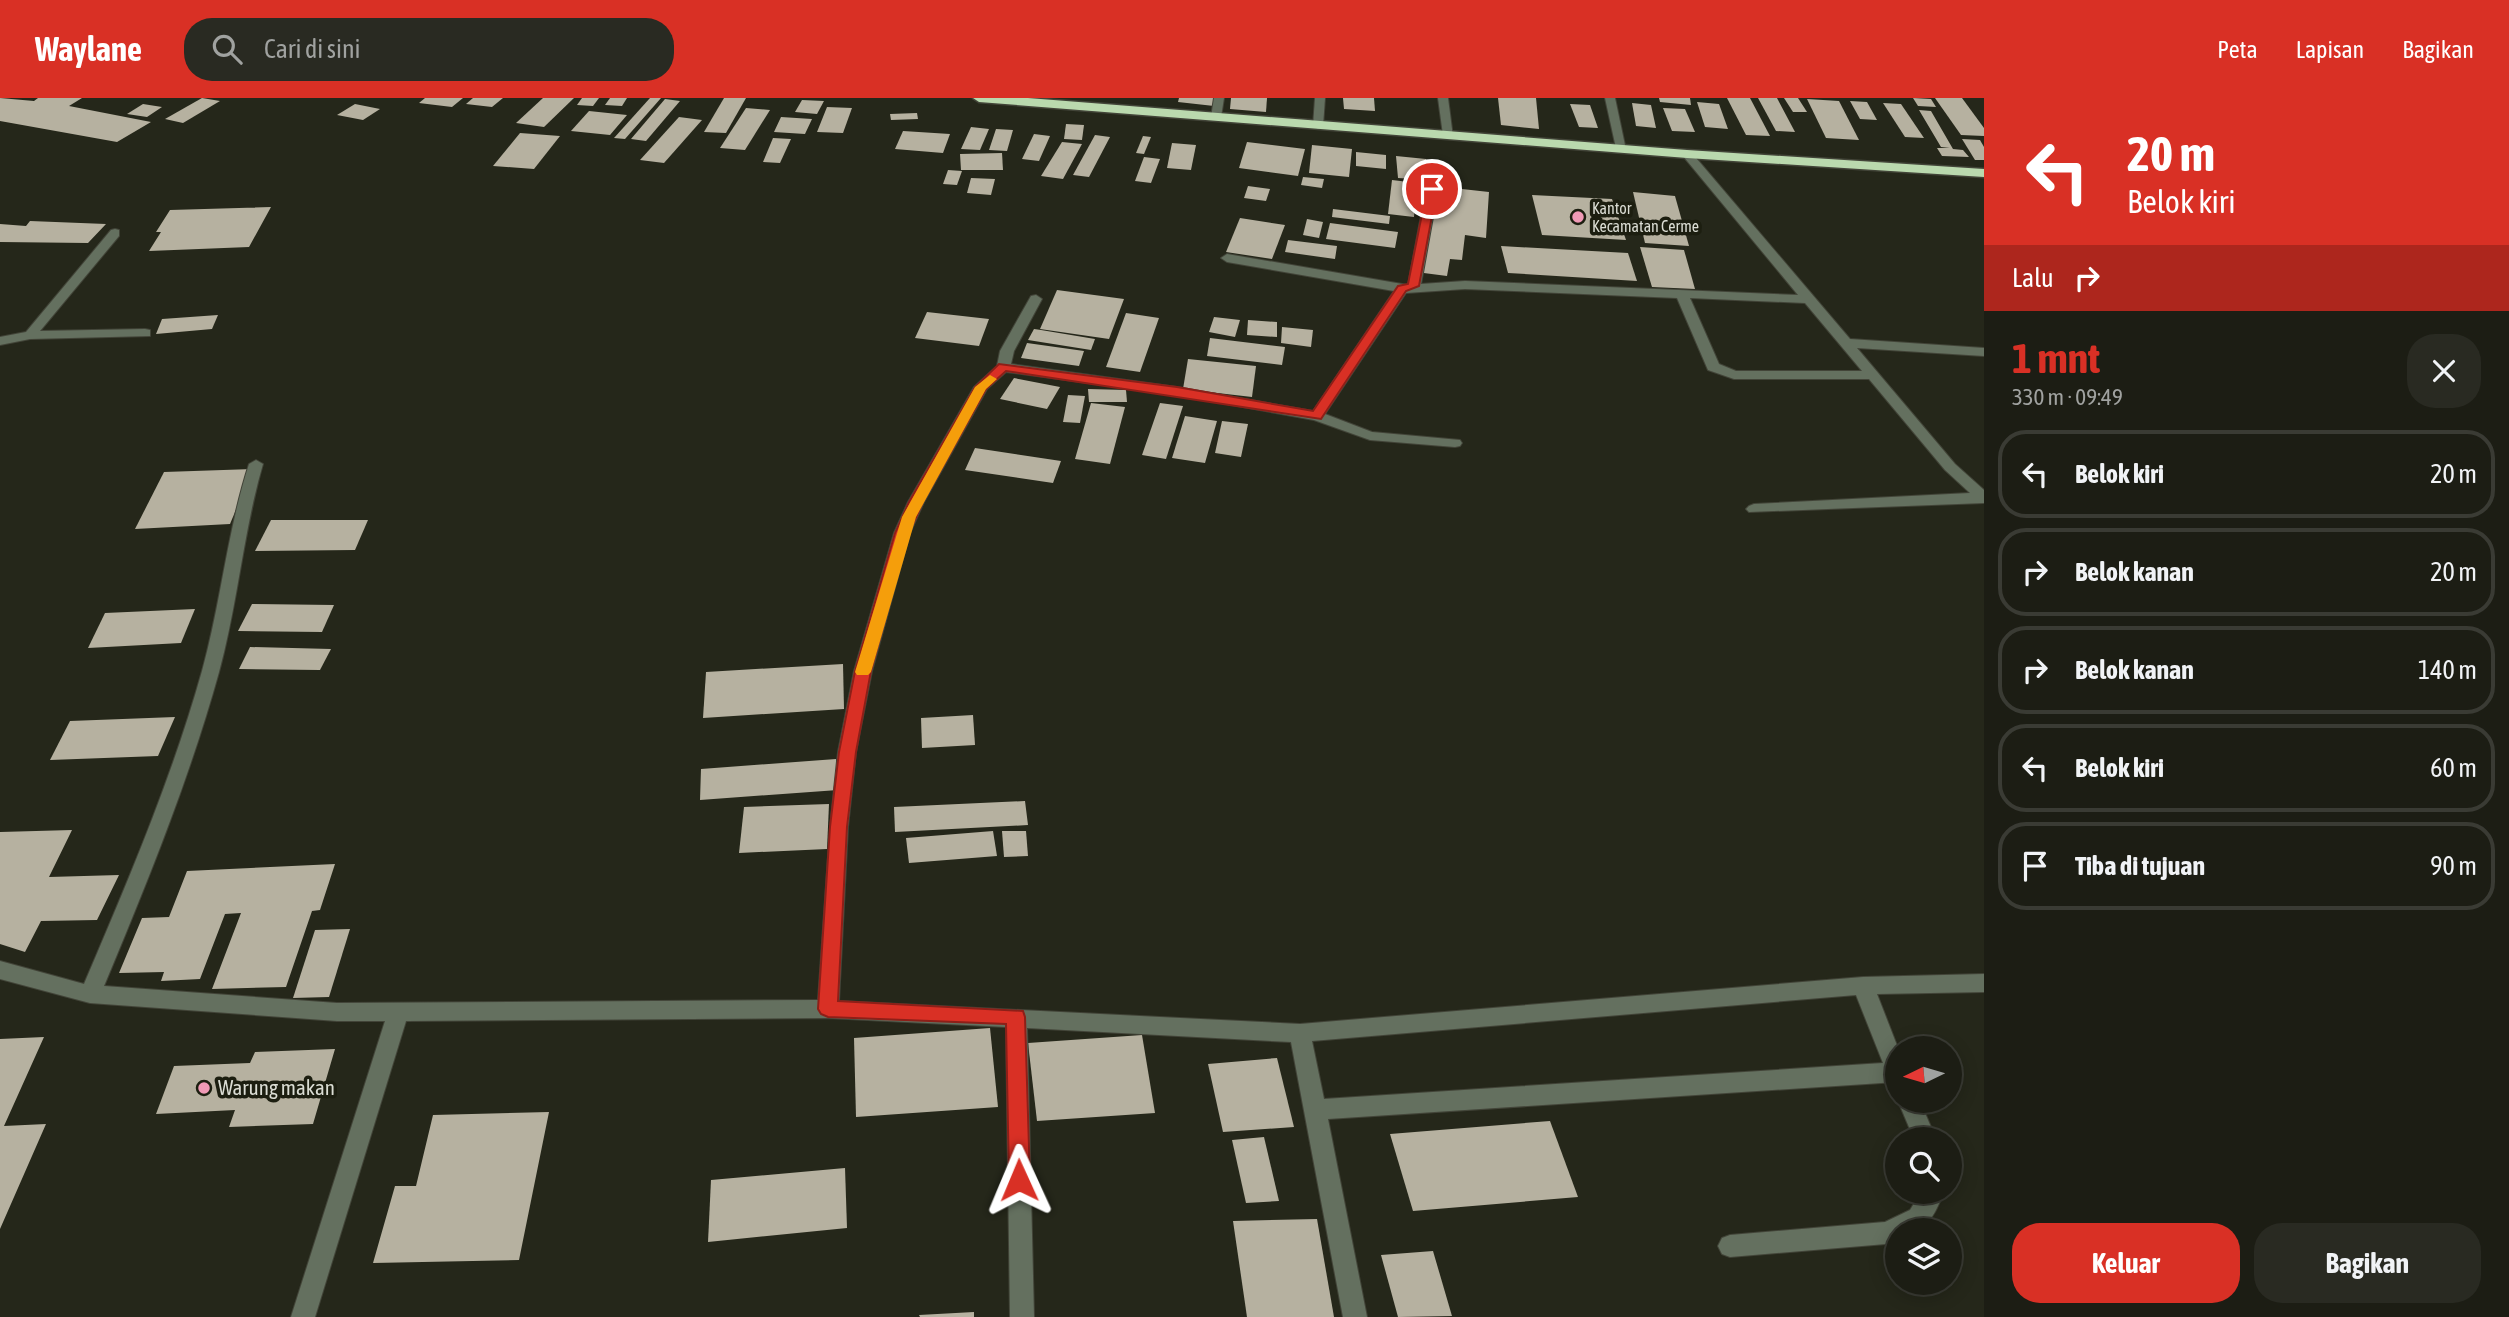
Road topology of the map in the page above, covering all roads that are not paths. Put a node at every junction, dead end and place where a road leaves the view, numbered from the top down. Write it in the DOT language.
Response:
graph roads {
  1 [pos="979,98"];
  2 [pos="1219,98"];
  3 [pos="1320,98"];
  4 [pos="1443,98"];
  5 [pos="1611,98"];
  6 [pos="1216,117"];
  7 [pos="1318,125"];
  8 [pos="1450,135"];
  9 [pos="1622,148"];
  10 [pos="1687,154"];
  11 [pos="1984,173"];
  12 [pos="1432,189"];
  13 [pos="115,233"];
  14 [pos="1227,258"];
  15 [pos="1408,287"];
  16 [pos="1681,292"];
  17 [pos="1036,299"];
  18 [pos="1807,299"];
  19 [pos="145,333"];
  20 [pos="30,335"];
  21 [pos="0,341"];
  22 [pos="1846,343"];
  23 [pos="1984,352"];
  24 [pos="1003,367"];
  25 [pos="1873,375"];
  26 [pos="1317,416"];
  27 [pos="1455,443"];
  28 [pos="256,464"];
  29 [pos="1983,497"];
  30 [pos="1754,509"];
  31 [pos="0,970"];
  32 [pos="1984,984"];
  33 [pos="1863,986"];
  34 [pos="90,994"];
  35 [pos="828,1009"];
  36 [pos="398,1013"];
  37 [pos="1016,1017"];
  38 [pos="1300,1033"];
  39 [pos="1885,1042"];
  40 [pos="1885,1073"];
  41 [pos="1315,1110"];
  42 [pos="1926,1204"];
  43 [pos="1730,1246"];
  44 [pos="303,1317"];
  45 [pos="1022,1317"];
  46 [pos="1354,1317"];
  1 -- 6 [label="highway"];
  2 -- 6 [label="street"];
  3 -- 7 [label="street"];
  4 -- 8 [label="street"];
  5 -- 9 [label="street"];
  6 -- 7 [label="highway"];
  7 -- 8 [label="highway"];
  8 -- 9 [label="highway"];
  9 -- 10 [label="highway"];
  10 -- 11 [label="highway"];
  10 -- 18 [label="street"];
  12 -- 15 [label="street"];
  13 -- 20 [label="street"];
  14 -- 15 [label="street"];
  15 -- 16 [label="street"];
  15 -- 26 [label="street"];
  16 -- 18 [label="street"];
  16 -- 25 [label="street"];
  17 -- 24 [label="street"];
  18 -- 22 [label="street"];
  19 -- 20 [label="street"];
  20 -- 21 [label="street"];
  22 -- 23 [label="street"];
  22 -- 25 [label="street"];
  24 -- 26 [label="street"];
  24 -- 35 [label="street"];
  25 -- 29 [label="street"];
  26 -- 27 [label="street"];
  28 -- 34 [label="street"];
  29 -- 30 [label="street"];
  31 -- 34 [label="street"];
  32 -- 33 [label="street"];
  33 -- 38 [label="street"];
  33 -- 39 [label="street"];
  34 -- 36 [label="street"];
  35 -- 36 [label="street"];
  35 -- 37 [label="street"];
  36 -- 44 [label="street"];
  37 -- 38 [label="street"];
  37 -- 45 [label="street"];
  38 -- 41 [label="street"];
  40 -- 41 [label="street"];
  41 -- 46 [label="street"];
  42 -- 43 [label="street"];
}
